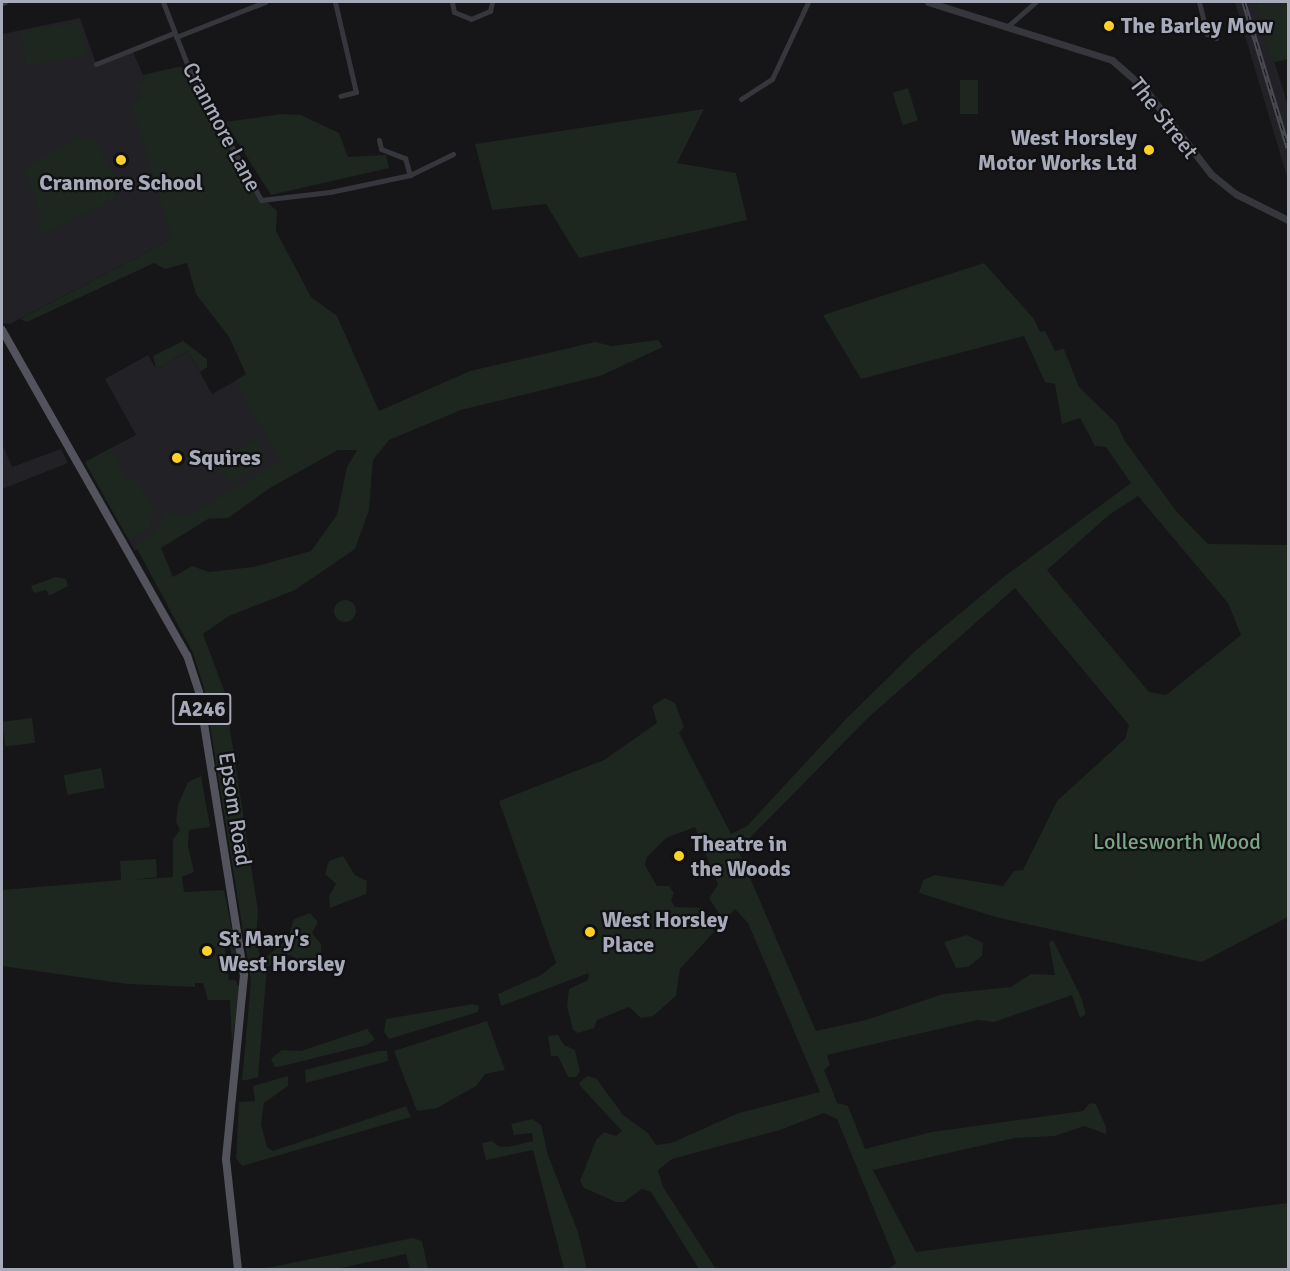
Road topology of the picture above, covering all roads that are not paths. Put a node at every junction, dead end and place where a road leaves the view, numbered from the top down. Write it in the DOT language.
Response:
graph roads {
  1 [pos="163,2"];
  2 [pos="265,2"];
  3 [pos="335,2"];
  4 [pos="452,2"];
  5 [pos="492,2"];
  6 [pos="808,2"];
  7 [pos="928,2"];
  8 [pos="1036,2"];
  9 [pos="1199,2"];
  10 [pos="939,3"];
  11 [pos="1008,26"];
  12 [pos="175,35"];
  13 [pos="1216,38"];
  14 [pos="96,64"];
  15 [pos="340,96"];
  16 [pos="741,99"];
  17 [pos="379,140"];
  18 [pos="453,154"];
  19 [pos="411,175"];
  20 [pos="1288,220"];
  21 [pos="2,330"];
  22 [pos="238,1269"];
  1 -- 12 [label="street, Cranmore Lane"];
  2 -- 12 [label="street"];
  3 -- 15 [label="street"];
  4 -- 5 [label="street"];
  6 -- 16 [label="street"];
  7 -- 10 [label="street, The Street"];
  8 -- 11 [label="street"];
  9 -- 13 [label="street"];
  10 -- 11 [label="street, The Street"];
  11 -- 20 [label="street, The Street"];
  12 -- 14 [label="street"];
  12 -- 19 [label="street, Cranmore Lane"];
  17 -- 19 [label="street"];
  18 -- 19 [label="street, Cranmore Lane"];
  21 -- 22 [label="main road, Epsom Road / A246"];
}
